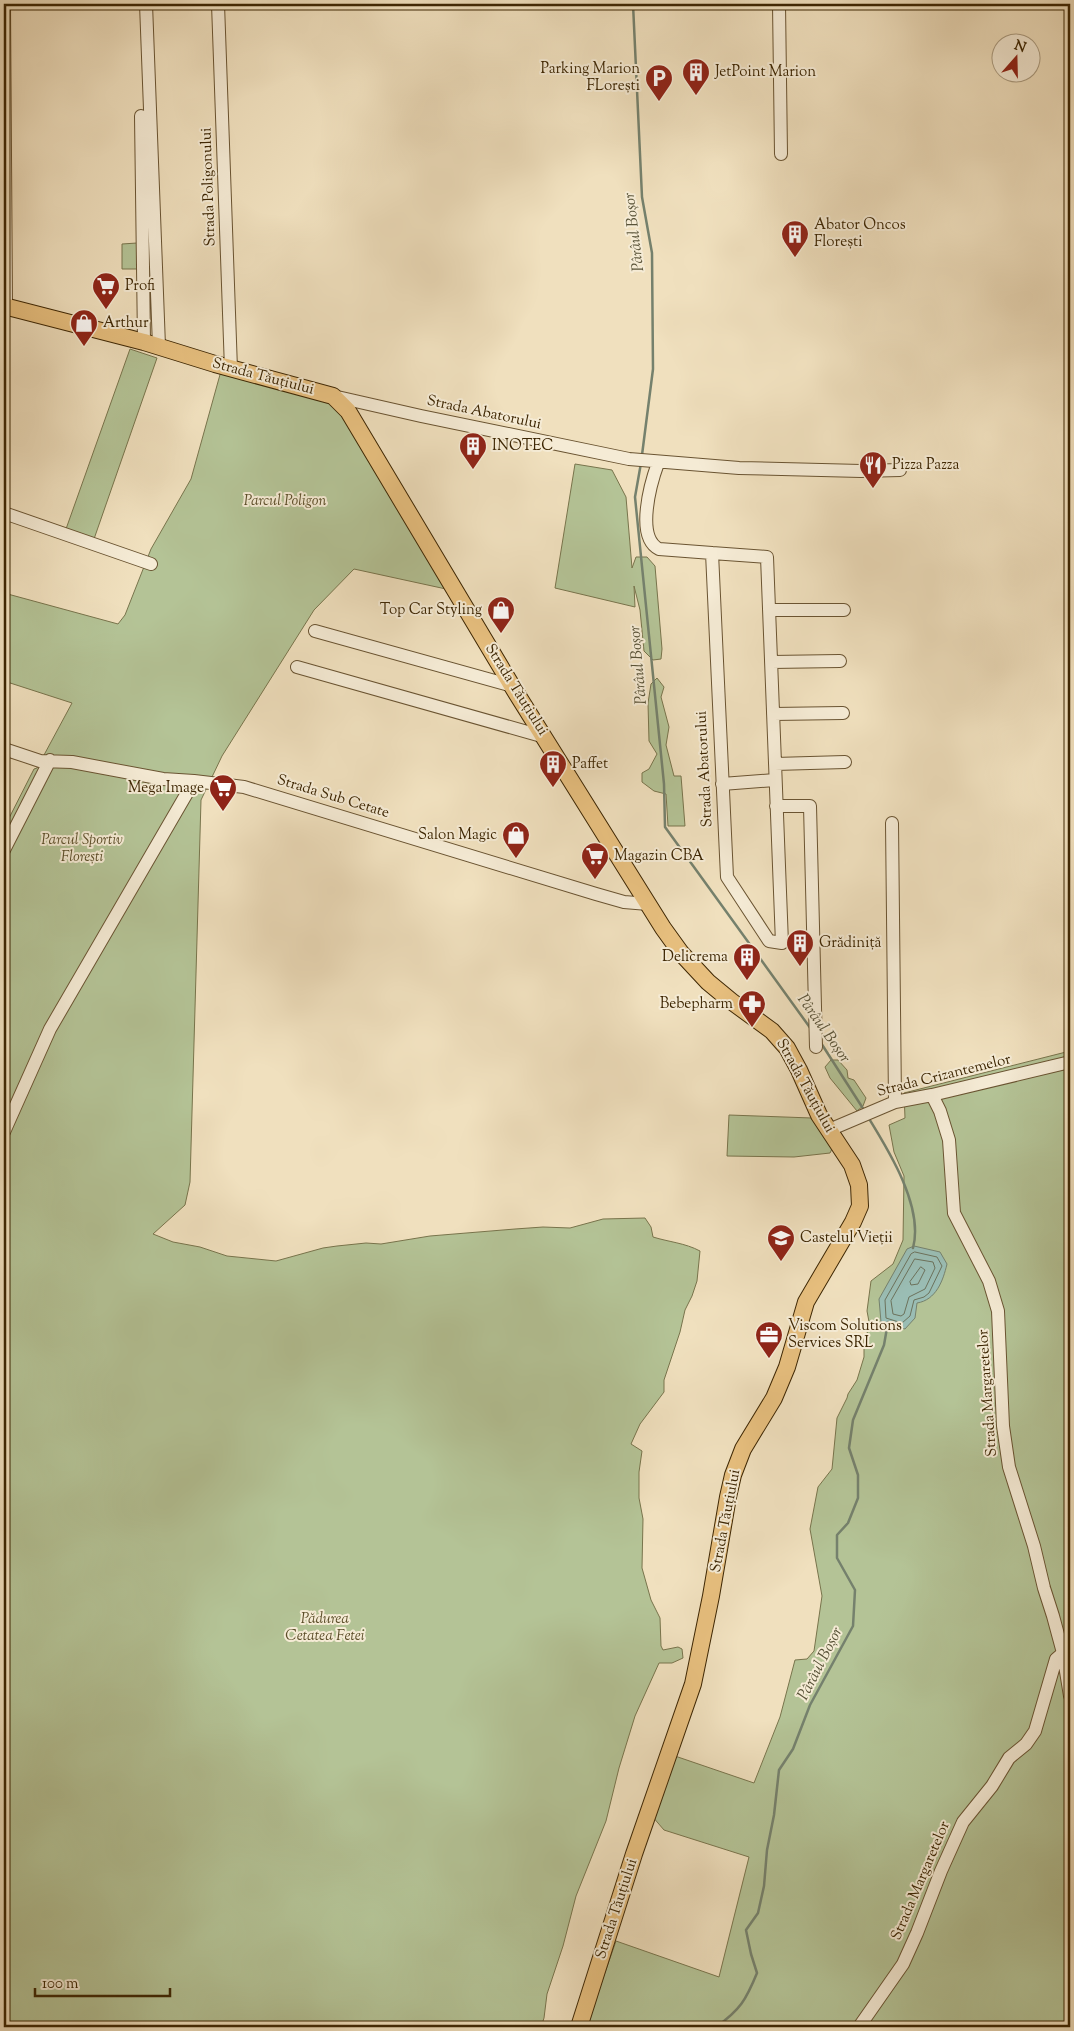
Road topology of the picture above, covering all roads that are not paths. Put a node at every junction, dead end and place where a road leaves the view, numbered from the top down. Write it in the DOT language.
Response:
graph roads {
  1 [pos="4,4"];
  2 [pos="139,4"];
  3 [pos="146,4"];
  4 [pos="218,4"];
  5 [pos="779,4"];
  6 [pos="781,154"];
  7 [pos="5,306"];
  8 [pos="152,344"];
  9 [pos="232,369"];
  10 [pos="332,396"];
  11 [pos="654,462"];
  12 [pos="900,470"];
  13 [pos="4,513"];
  14 [pos="712,553"];
  15 [pos="151,564"];
  16 [pos="769,610"];
  17 [pos="844,610"];
  18 [pos="315,631"];
  19 [pos="840,661"];
  20 [pos="771,662"];
  21 [pos="297,667"];
  22 [pos="513,686"];
  23 [pos="843,713"];
  24 [pos="773,714"];
  25 [pos="545,737"];
  26 [pos="4,749"];
  27 [pos="50,760"];
  28 [pos="845,762"];
  29 [pos="775,764"];
  30 [pos="775,780"];
  31 [pos="194,781"];
  32 [pos="722,784"];
  33 [pos="776,806"];
  34 [pos="892,824"];
  35 [pos="4,850"];
  36 [pos="648,904"];
  37 [pos="816,1047"];
  38 [pos="1070,1062"];
  39 [pos="932,1095"];
  40 [pos="895,1102"];
  41 [pos="831,1126"];
  42 [pos="4,1132"];
  43 [pos="1063,1653"];
  44 [pos="1070,1696"];
  45 [pos="579,2027"];
  46 [pos="859,2027"];
  1 -- 7 [label="street"];
  2 -- 8 [label="street"];
  3 -- 8 [label="street"];
  4 -- 9 [label="street, Strada Poligonului"];
  5 -- 6 [label="street"];
  7 -- 8 [label="main road, Strada Tăuțiului"];
  8 -- 9 [label="main road, Strada Tăuțiului"];
  9 -- 10 [label="main road, Strada Tăuțiului"];
  10 -- 11 [label="street, Strada Abatorului"];
  10 -- 22 [label="main road, Strada Tăuțiului"];
  11 -- 12 [label="street, Strada Abatorului"];
  11 -- 14 [label="street, Strada Abatorului"];
  13 -- 15 [label="street"];
  14 -- 16 [label="street, Strada Abatorului"];
  14 -- 32 [label="street, Strada Abatorului"];
  16 -- 17 [label="street"];
  16 -- 20 [label="street, Strada Abatorului"];
  18 -- 22 [label="street"];
  19 -- 20 [label="street"];
  20 -- 24 [label="street, Strada Abatorului"];
  21 -- 25 [label="street"];
  22 -- 25 [label="main road, Strada Tăuțiului"];
  23 -- 24 [label="street"];
  24 -- 29 [label="street, Strada Abatorului"];
  25 -- 36 [label="main road, Strada Tăuțiului"];
  26 -- 27 [label="street, Strada Sub Cetate"];
  27 -- 31 [label="street, Strada Sub Cetate"];
  27 -- 35 [label="street"];
  28 -- 29 [label="street"];
  29 -- 30 [label="street, Strada Abatorului"];
  30 -- 32 [label="street"];
  30 -- 33 [label="street, Strada Abatorului"];
  31 -- 36 [label="street, Strada Sub Cetate"];
  31 -- 42 [label="street"];
  32 -- 33 [label="street, Strada Abatorului"];
  33 -- 37 [label="street"];
  34 -- 40 [label="street"];
  36 -- 41 [label="main road, Strada Tăuțiului"];
  38 -- 39 [label="street, Strada Crizantemelor"];
  39 -- 40 [label="street, Strada Crizantemelor"];
  39 -- 43 [label="street, Strada Margaretelor"];
  40 -- 41 [label="street, Strada Crizantemelor"];
  41 -- 45 [label="main road, Strada Tăuțiului"];
  43 -- 44 [label="street"];
  43 -- 46 [label="street, Strada Margaretelor"];
}
